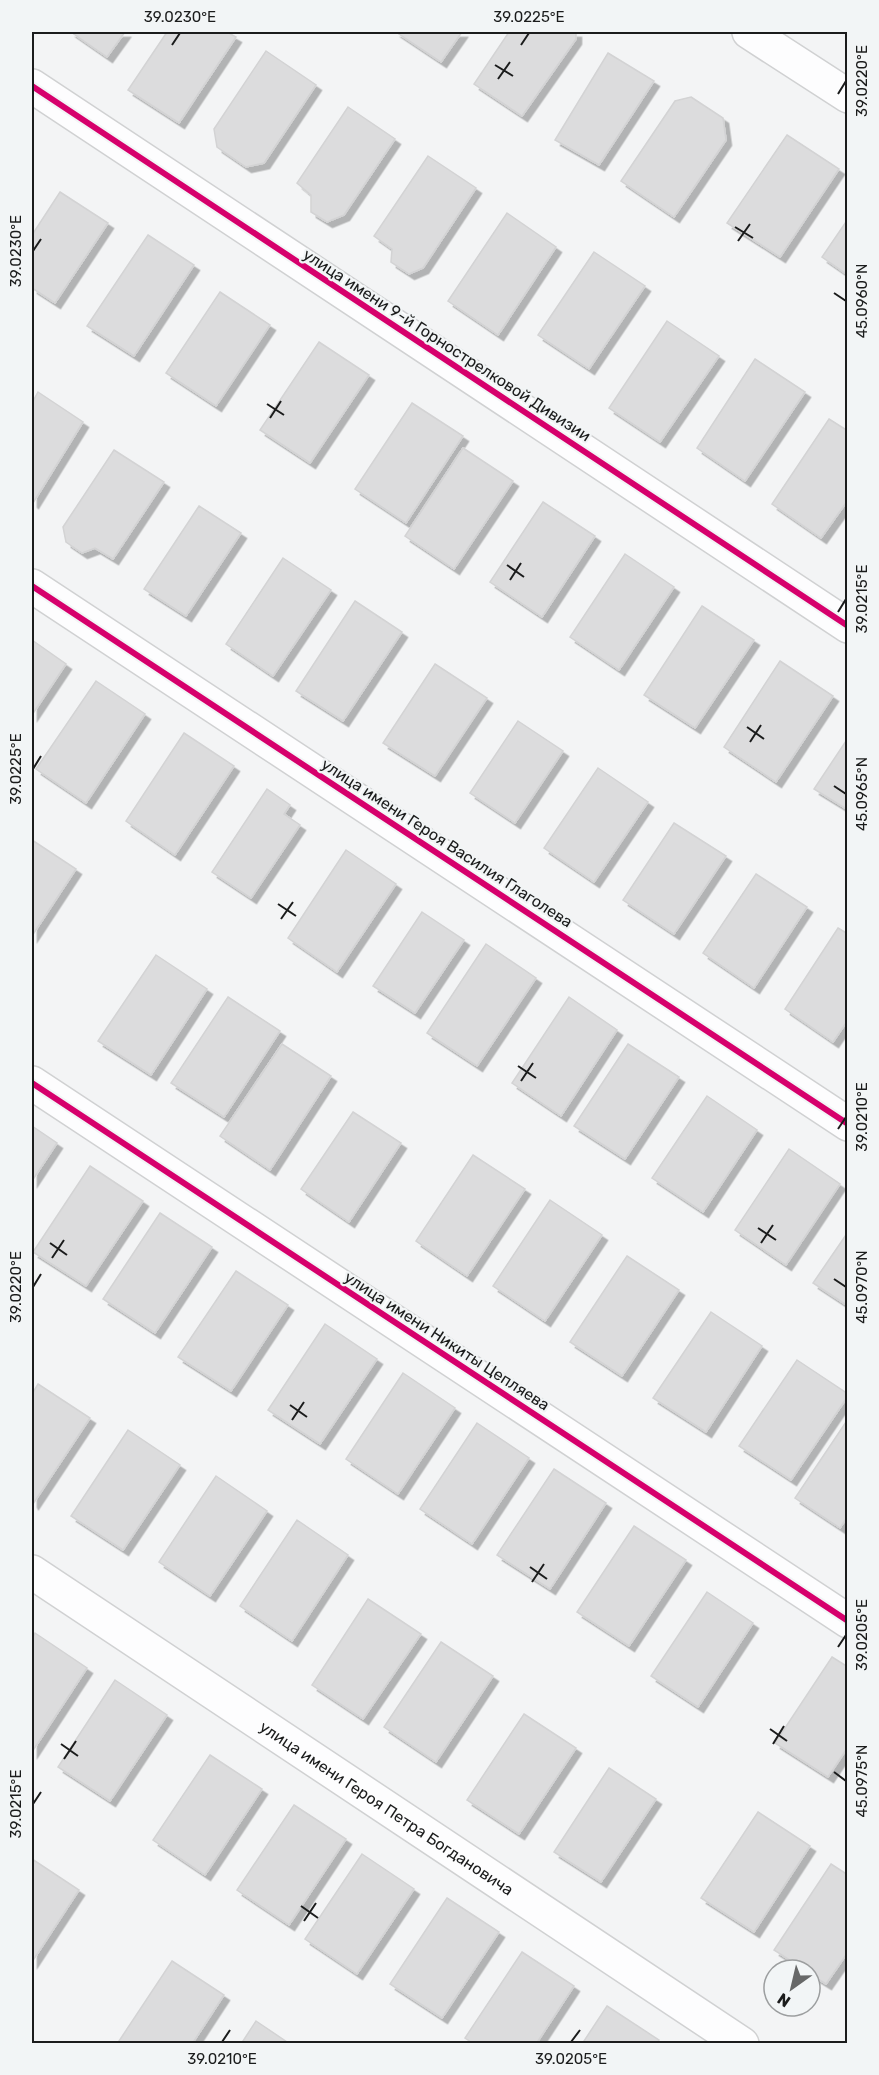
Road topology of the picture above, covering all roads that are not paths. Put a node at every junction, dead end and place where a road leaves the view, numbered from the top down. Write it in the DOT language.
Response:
graph roads {
  1 [pos="749,32"];
  2 [pos="32,86"];
  3 [pos="848,96"];
  4 [pos="32,585"];
  5 [pos="848,626"];
  6 [pos="32,1083"];
  7 [pos="848,1124"];
  8 [pos="32,1572"];
  9 [pos="848,1621"];
  10 [pos="742,2043"];
  1 -- 3 [label="street"];
  2 -- 5 [label="street, улица имени 9-й Горнострелковой Дивизии"];
  4 -- 7 [label="street, улица имени Героя Василия Глаголева"];
  6 -- 9 [label="street, улица имени Никиты Цепляева"];
  8 -- 10 [label="street, улица имени Героя Петра Богдановича"];
}
